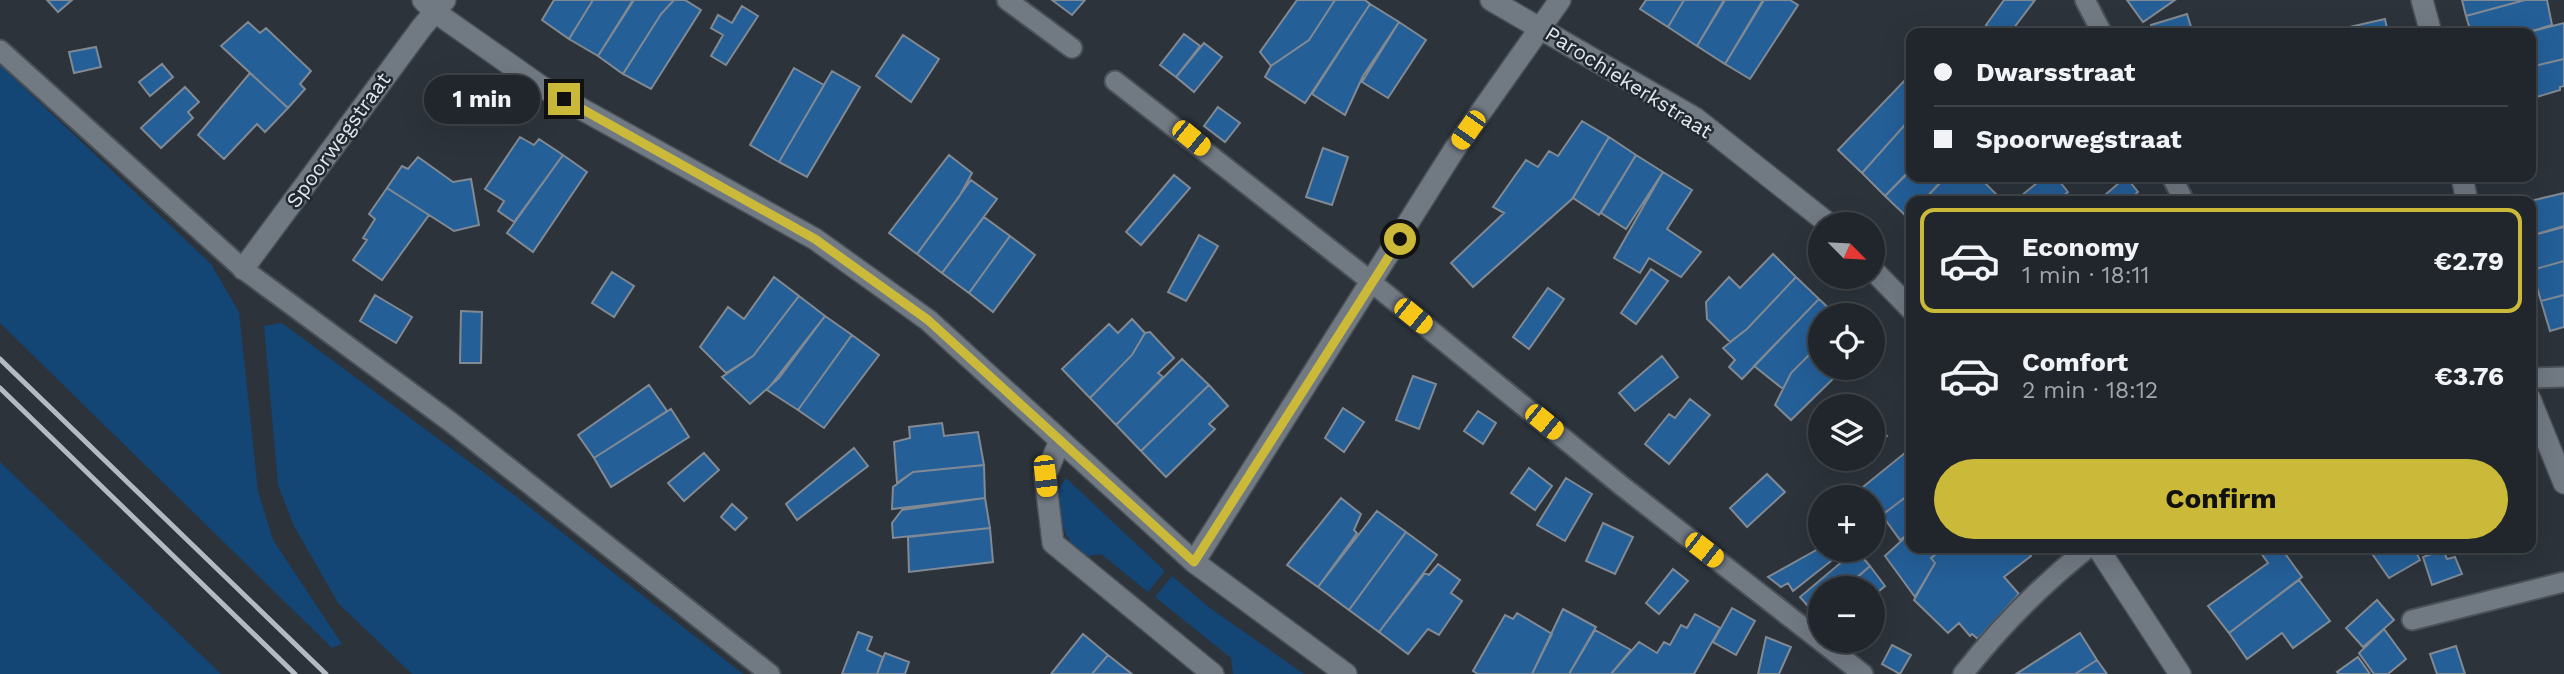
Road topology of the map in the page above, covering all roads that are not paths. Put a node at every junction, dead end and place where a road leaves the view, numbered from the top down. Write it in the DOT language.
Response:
graph roads {
  1 [pos="1007,0"];
  2 [pos="1491,0"];
  3 [pos="1560,0"];
  4 [pos="2085,0"];
  5 [pos="2422,0"];
  6 [pos="434,4"];
  7 [pos="1539,27"];
  8 [pos="2099,28"];
  9 [pos="2430,28"];
  10 [pos="1072,48"];
  11 [pos="0,50"];
  12 [pos="1115,80"];
  13 [pos="1814,212"];
  14 [pos="243,269"];
  15 [pos="1885,282"];
  16 [pos="1373,284"];
  17 [pos="1906,304"];
  18 [pos="2564,377"];
  19 [pos="2536,378"];
  20 [pos="2536,414"];
  21 [pos="1060,441"];
  22 [pos="2564,483"];
  23 [pos="2082,553"];
  24 [pos="2101,553"];
  25 [pos="1194,562"];
  26 [pos="2564,582"];
  27 [pos="2412,620"];
  28 [pos="770,674"];
  29 [pos="1213,674"];
  30 [pos="1346,674"];
  31 [pos="1863,674"];
  32 [pos="1963,674"];
  33 [pos="2180,674"];
  1 -- 10 [label="lane"];
  2 -- 7 [label="street, Parochiekerkstraat"];
  3 -- 7 [label="street"];
  4 -- 8 [label="lane"];
  5 -- 9 [label="street"];
  6 -- 14 [label="street, Spoorwegstraat"];
  6 -- 21 [label="street, Spoorwegstraat"];
  7 -- 13 [label="street, Parochiekerkstraat"];
  7 -- 16 [label="street"];
  11 -- 14 [label="lane"];
  12 -- 16 [label="lane"];
  14 -- 28 [label="lane"];
  15 -- 17 [label="street"];
  16 -- 25 [label="street"];
  16 -- 31 [label="lane"];
  18 -- 19 [label="lane"];
  20 -- 22 [label="street"];
  21 -- 25 [label="street, Spoorwegstraat"];
  21 -- 29 [label="street"];
  23 -- 32 [label="lane"];
  24 -- 33 [label="street"];
  25 -- 30 [label="street, Spoorwegstraat"];
  26 -- 27 [label="lane"];
}
